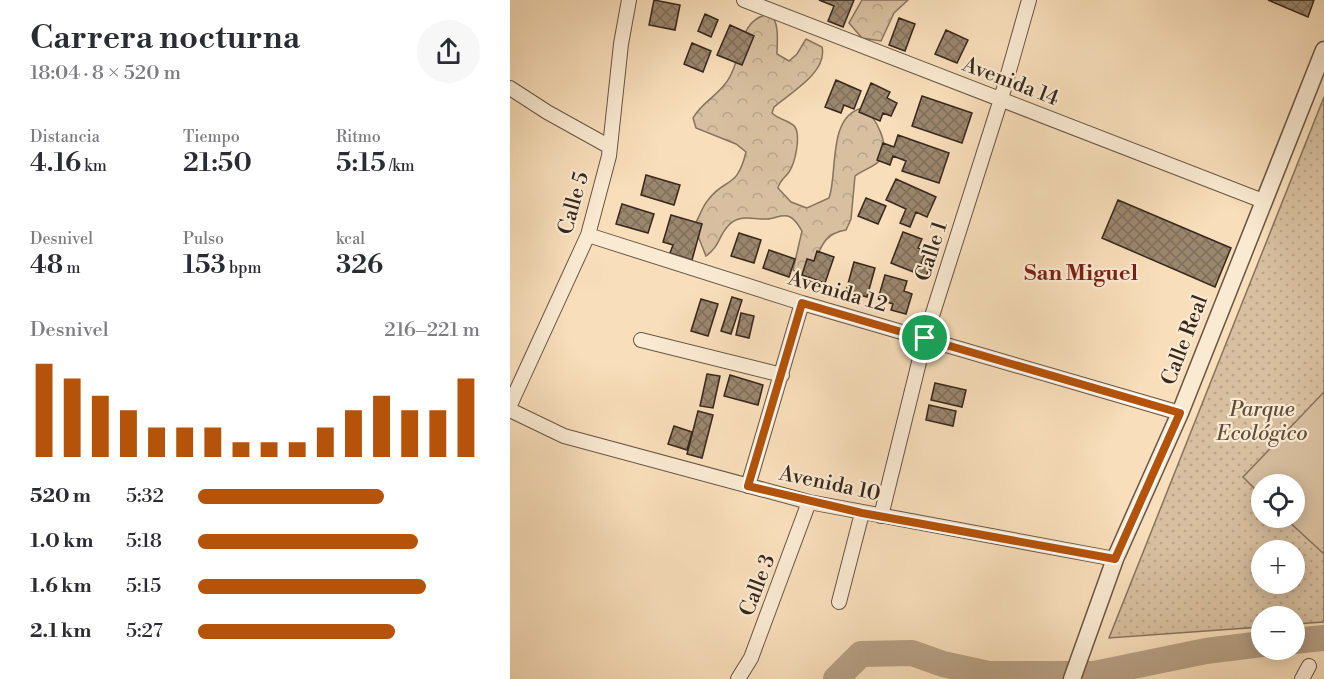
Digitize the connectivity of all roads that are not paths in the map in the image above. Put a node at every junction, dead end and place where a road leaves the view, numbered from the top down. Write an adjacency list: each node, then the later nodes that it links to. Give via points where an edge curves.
1 (629, 0): 7 (street, Calle 5)
2 (744, 0): 6 (street, Avenida 14)
3 (1029, 0): 6 (street, Calle 1)
4 (1324, 50): 8 (street, Calle Real)
5 (510, 88): 7 (street)
6 (1001, 99): 8 (street, Avenida 14); 11 (street, Calle 1)
7 (610, 147): 9 (street, Calle 5)
8 (1263, 201): 16 (street, Calle Real)
9 (588, 235): 10 (street, Avenida 12); 14 (street, Calle 5)
10 (802, 303): 11 (street, Avenida 12); 13 (street)
11 (925, 338): 16 (street, Avenida 12); 20 (street, Calle 1)
12 (641, 340): 13 (street)
13 (782, 375): 17 (street)
14 (510, 405)
15 (510, 410): 17 (street, Avenida 10, via 564,436)
16 (1180, 413): 21 (street, Calle Real)
17 (748, 486): 18 (street, Avenida 10)
18 (809, 502): 19 (street, Avenida 10); 24 (street, Calle 3, via 752,658)
19 (862, 513): 20 (street, Avenida 10); 22 (street)
20 (881, 516): 21 (street, Avenida 10)
21 (1115, 559): 25 (street, Calle Real)
22 (839, 602)
23 (1309, 666): 26 (street)
24 (738, 679)
25 (1072, 679)
26 (1302, 679)

